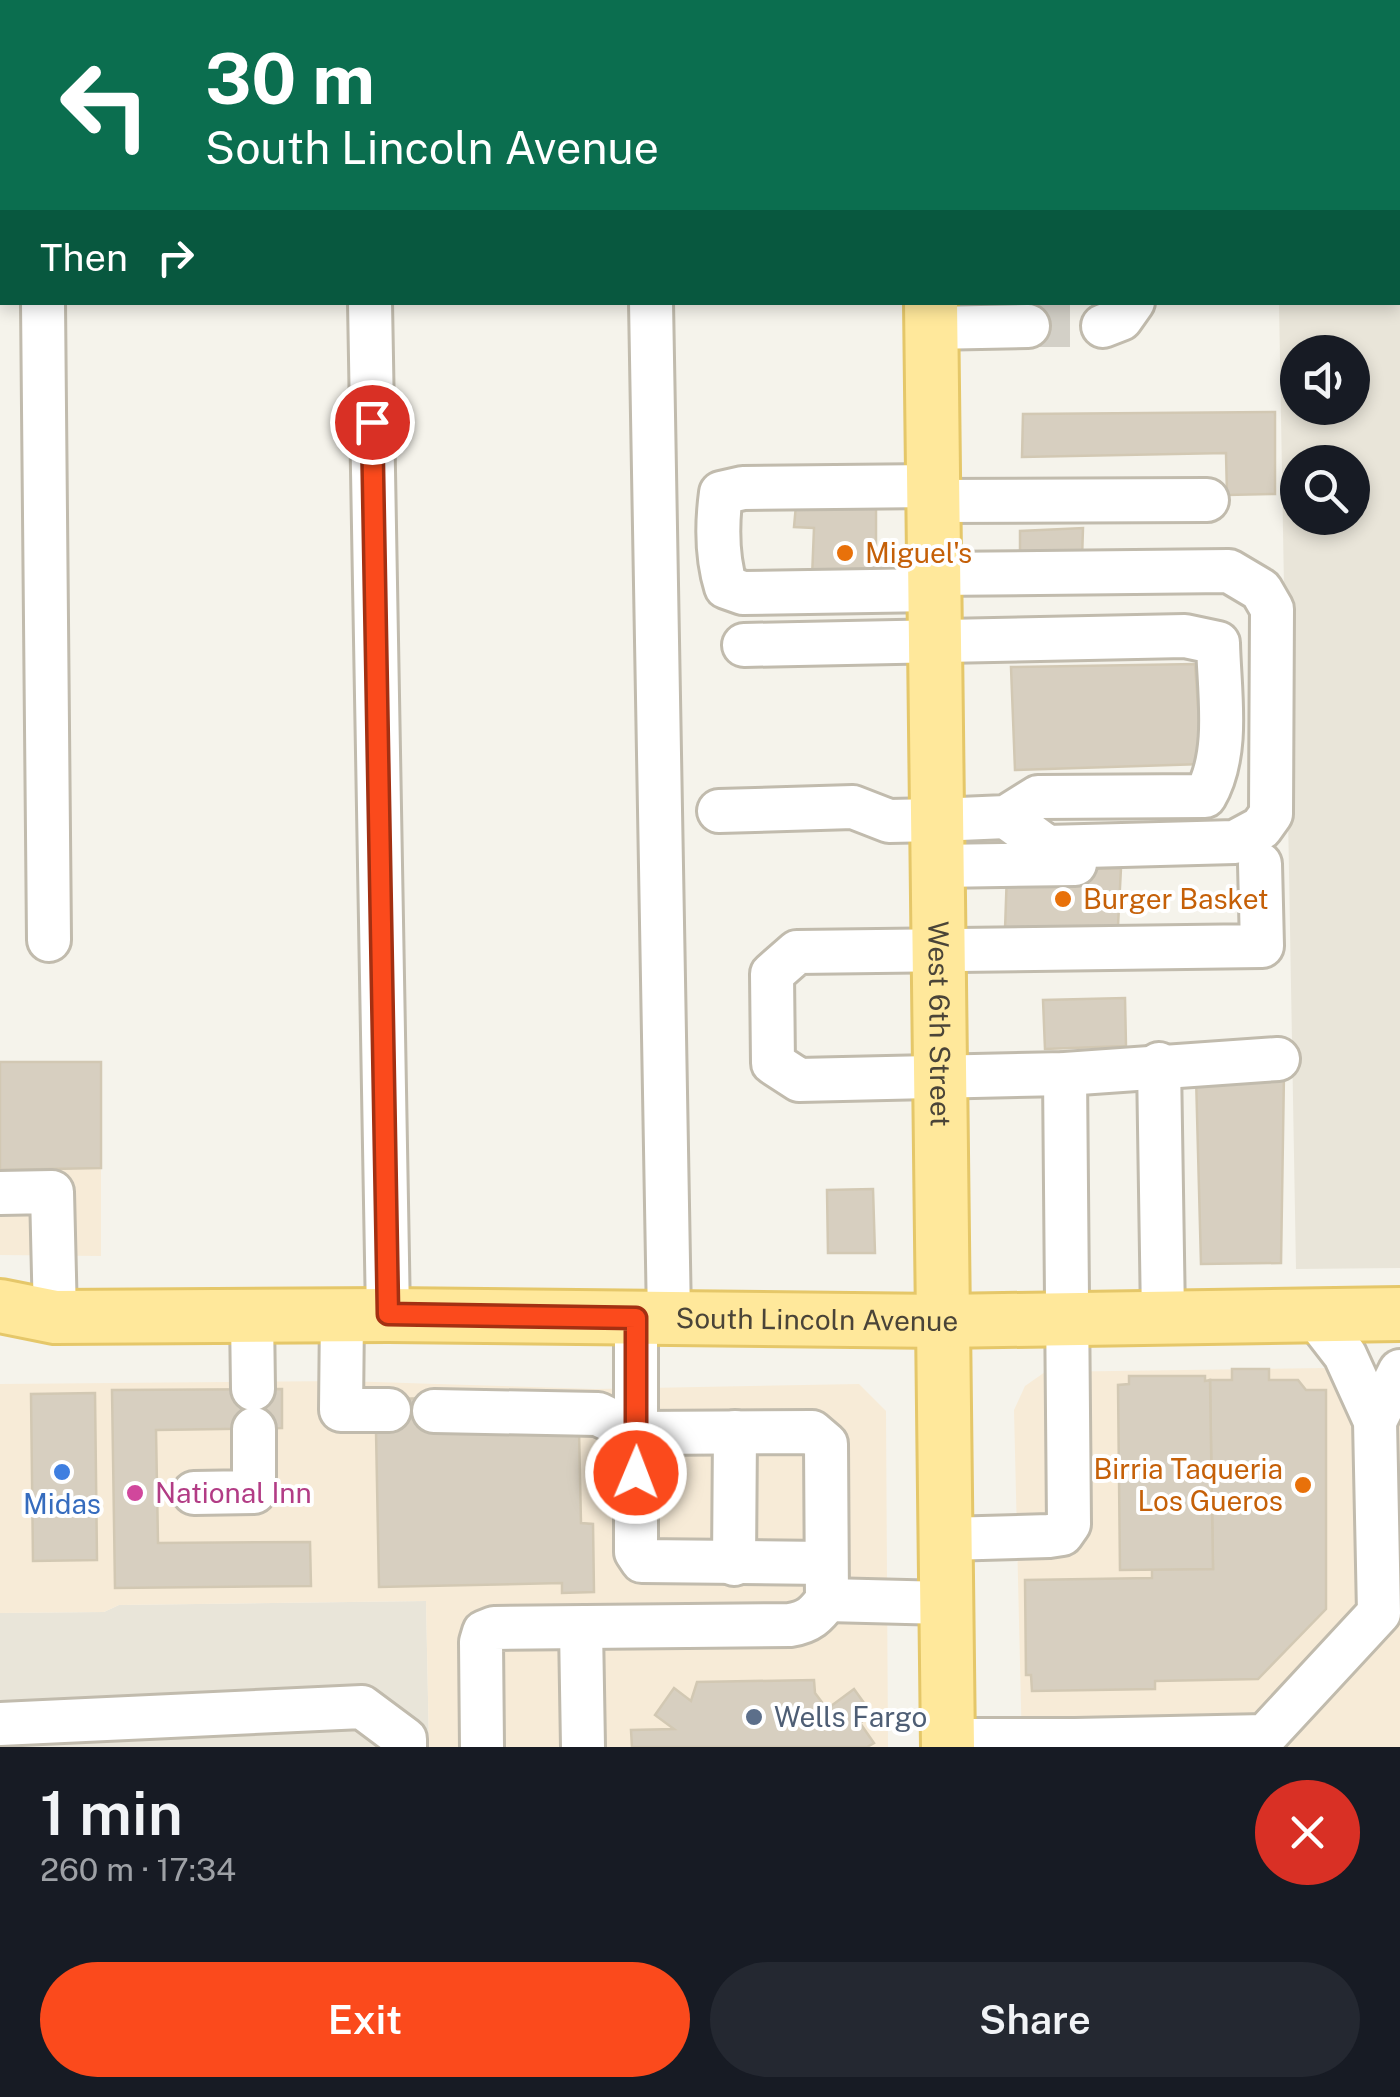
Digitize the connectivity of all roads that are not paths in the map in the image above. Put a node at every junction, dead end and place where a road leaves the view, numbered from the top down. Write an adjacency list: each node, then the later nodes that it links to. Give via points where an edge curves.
1 (43, 305): 14 (street)
2 (370, 305): 24 (street)
3 (651, 305): 29 (street)
4 (931, 315): 5 (street); 6 (main road, West 6th Street)
5 (1028, 326)
6 (933, 493): 7 (street); 8 (main road, West 6th Street); 8 (street, via 721,493 720,569 726,587 743,593)
7 (1207, 500)
8 (935, 601): 9 (street); 11 (street, via 1218,643 1216,778 1205,796 1038,797); 11 (street, via 1143,573 1229,572 1260,590 1272,609 1271,814 1262,828 1235,842 1047,847); 12 (main road, West 6th Street)
9 (744, 644)
10 (719, 811): 12 (street, via 853,807)
11 (1006, 817): 12 (street)
12 (937, 843): 15 (street, via 1232,871 1234,910 1224,923 1144,930); 16 (main road, West 6th Street)
13 (1260, 864): 15 (street, via 1262,946)
14 (50, 940)
15 (1106, 948): 16 (street)
16 (940, 949): 20 (main road, West 6th Street); 20 (street, via 797,952 772,974 772,1045 773,1062 799,1080)
17 (1278, 1059): 18 (street)
18 (1159, 1064): 19 (street); 28 (street)
19 (1065, 1074): 20 (street); 30 (street)
20 (941, 1077): 31 (main road, West 6th Street)
21 (0, 1193): 27 (street, via 52,1192)
22 (0, 1306): 27 (main road, South Lincoln Avenue)
23 (1400, 1314): 25 (main road, South Lincoln Avenue)
24 (365, 1315): 26 (main road, South Lincoln Avenue); 29 (main road, South Lincoln Avenue); 34 (street, via 342,1410)
25 (1314, 1315): 28 (main road, South Lincoln Avenue); 36 (street, via 1345,1355)
26 (252, 1316): 27 (main road, South Lincoln Avenue); 39 (street, via 254,1492)
27 (55, 1317): 32 (main road, South Lincoln Avenue)
28 (1163, 1317): 30 (main road, South Lincoln Avenue)
29 (652, 1318): 31 (main road, South Lincoln Avenue); 38 (street)
30 (1066, 1319): 31 (main road, South Lincoln Avenue); 40 (street, via 1069,1524 1050,1536)
31 (943, 1321): 40 (main road, West 6th Street)
32 (0, 1336)
33 (1400, 1370): 36 (street)
34 (389, 1410)
35 (434, 1411): 38 (street, via 598,1414)
36 (1374, 1421): 43 (street)
37 (735, 1432): 38 (street); 41 (street); 42 (street, via 812,1432 826,1444)
38 (637, 1433): 41 (street, via 636,1552 642,1562)
39 (194, 1493)
40 (946, 1540): 44 (main road, West 6th Street)
41 (734, 1564): 42 (street)
42 (826, 1582): 44 (street); 45 (street, via 806,1622)
43 (1389, 1591): 48 (street, via 1379,1613 1265,1736)
44 (946, 1603): 47 (main road, West 6th Street)
45 (581, 1628): 50 (street, via 484,1632); 51 (street)
46 (0, 1724): 49 (street, via 362,1707 405,1739)
47 (948, 1743): 48 (street)
48 (1075, 1744)
49 (405, 1747)
50 (482, 1747)
51 (583, 1747)

